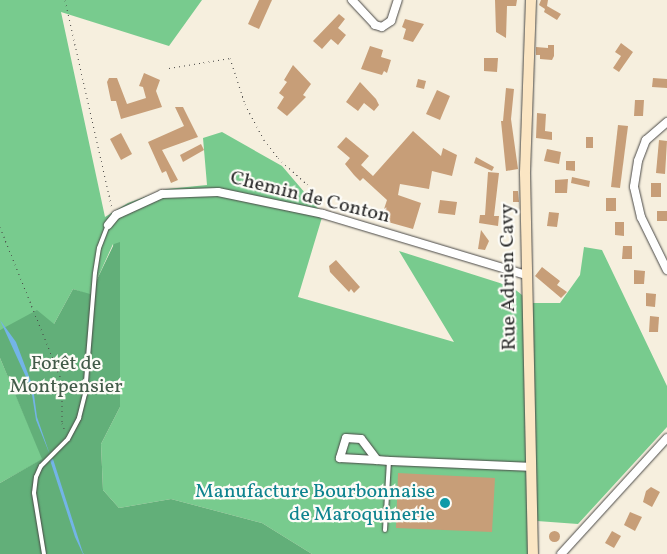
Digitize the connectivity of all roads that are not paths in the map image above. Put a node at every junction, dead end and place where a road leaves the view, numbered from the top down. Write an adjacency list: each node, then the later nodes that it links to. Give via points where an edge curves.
1 (352, 0): 2 (street, via 375,25 382,27 391,21)
2 (398, 0)
3 (531, 0): 7 (main road, Rue Adrien Cavy, via 525,166)
4 (667, 122): 6 (street, via 646,140 638,161 634,187 641,218)
5 (108, 225): 7 (street, Chemin de Conton, via 116,215 162,194 186,191 244,196 323,214); 13 (lane, Chemin de Conton, via 99,248 85,394 79,418 68,439 41,466 36,477 34,493)
6 (667, 270)
7 (526, 275): 11 (main road, Rue Adrien Cavy)
8 (667, 438): 15 (street)
9 (377, 460): 9 (street, via 340,458 346,438 361,439); 10 (street)
10 (389, 461): 11 (street); 12 (lane)
11 (530, 467): 14 (main road, Rue Adrien Cavy)
12 (385, 530)
13 (44, 554)
14 (533, 554)
15 (561, 554)

